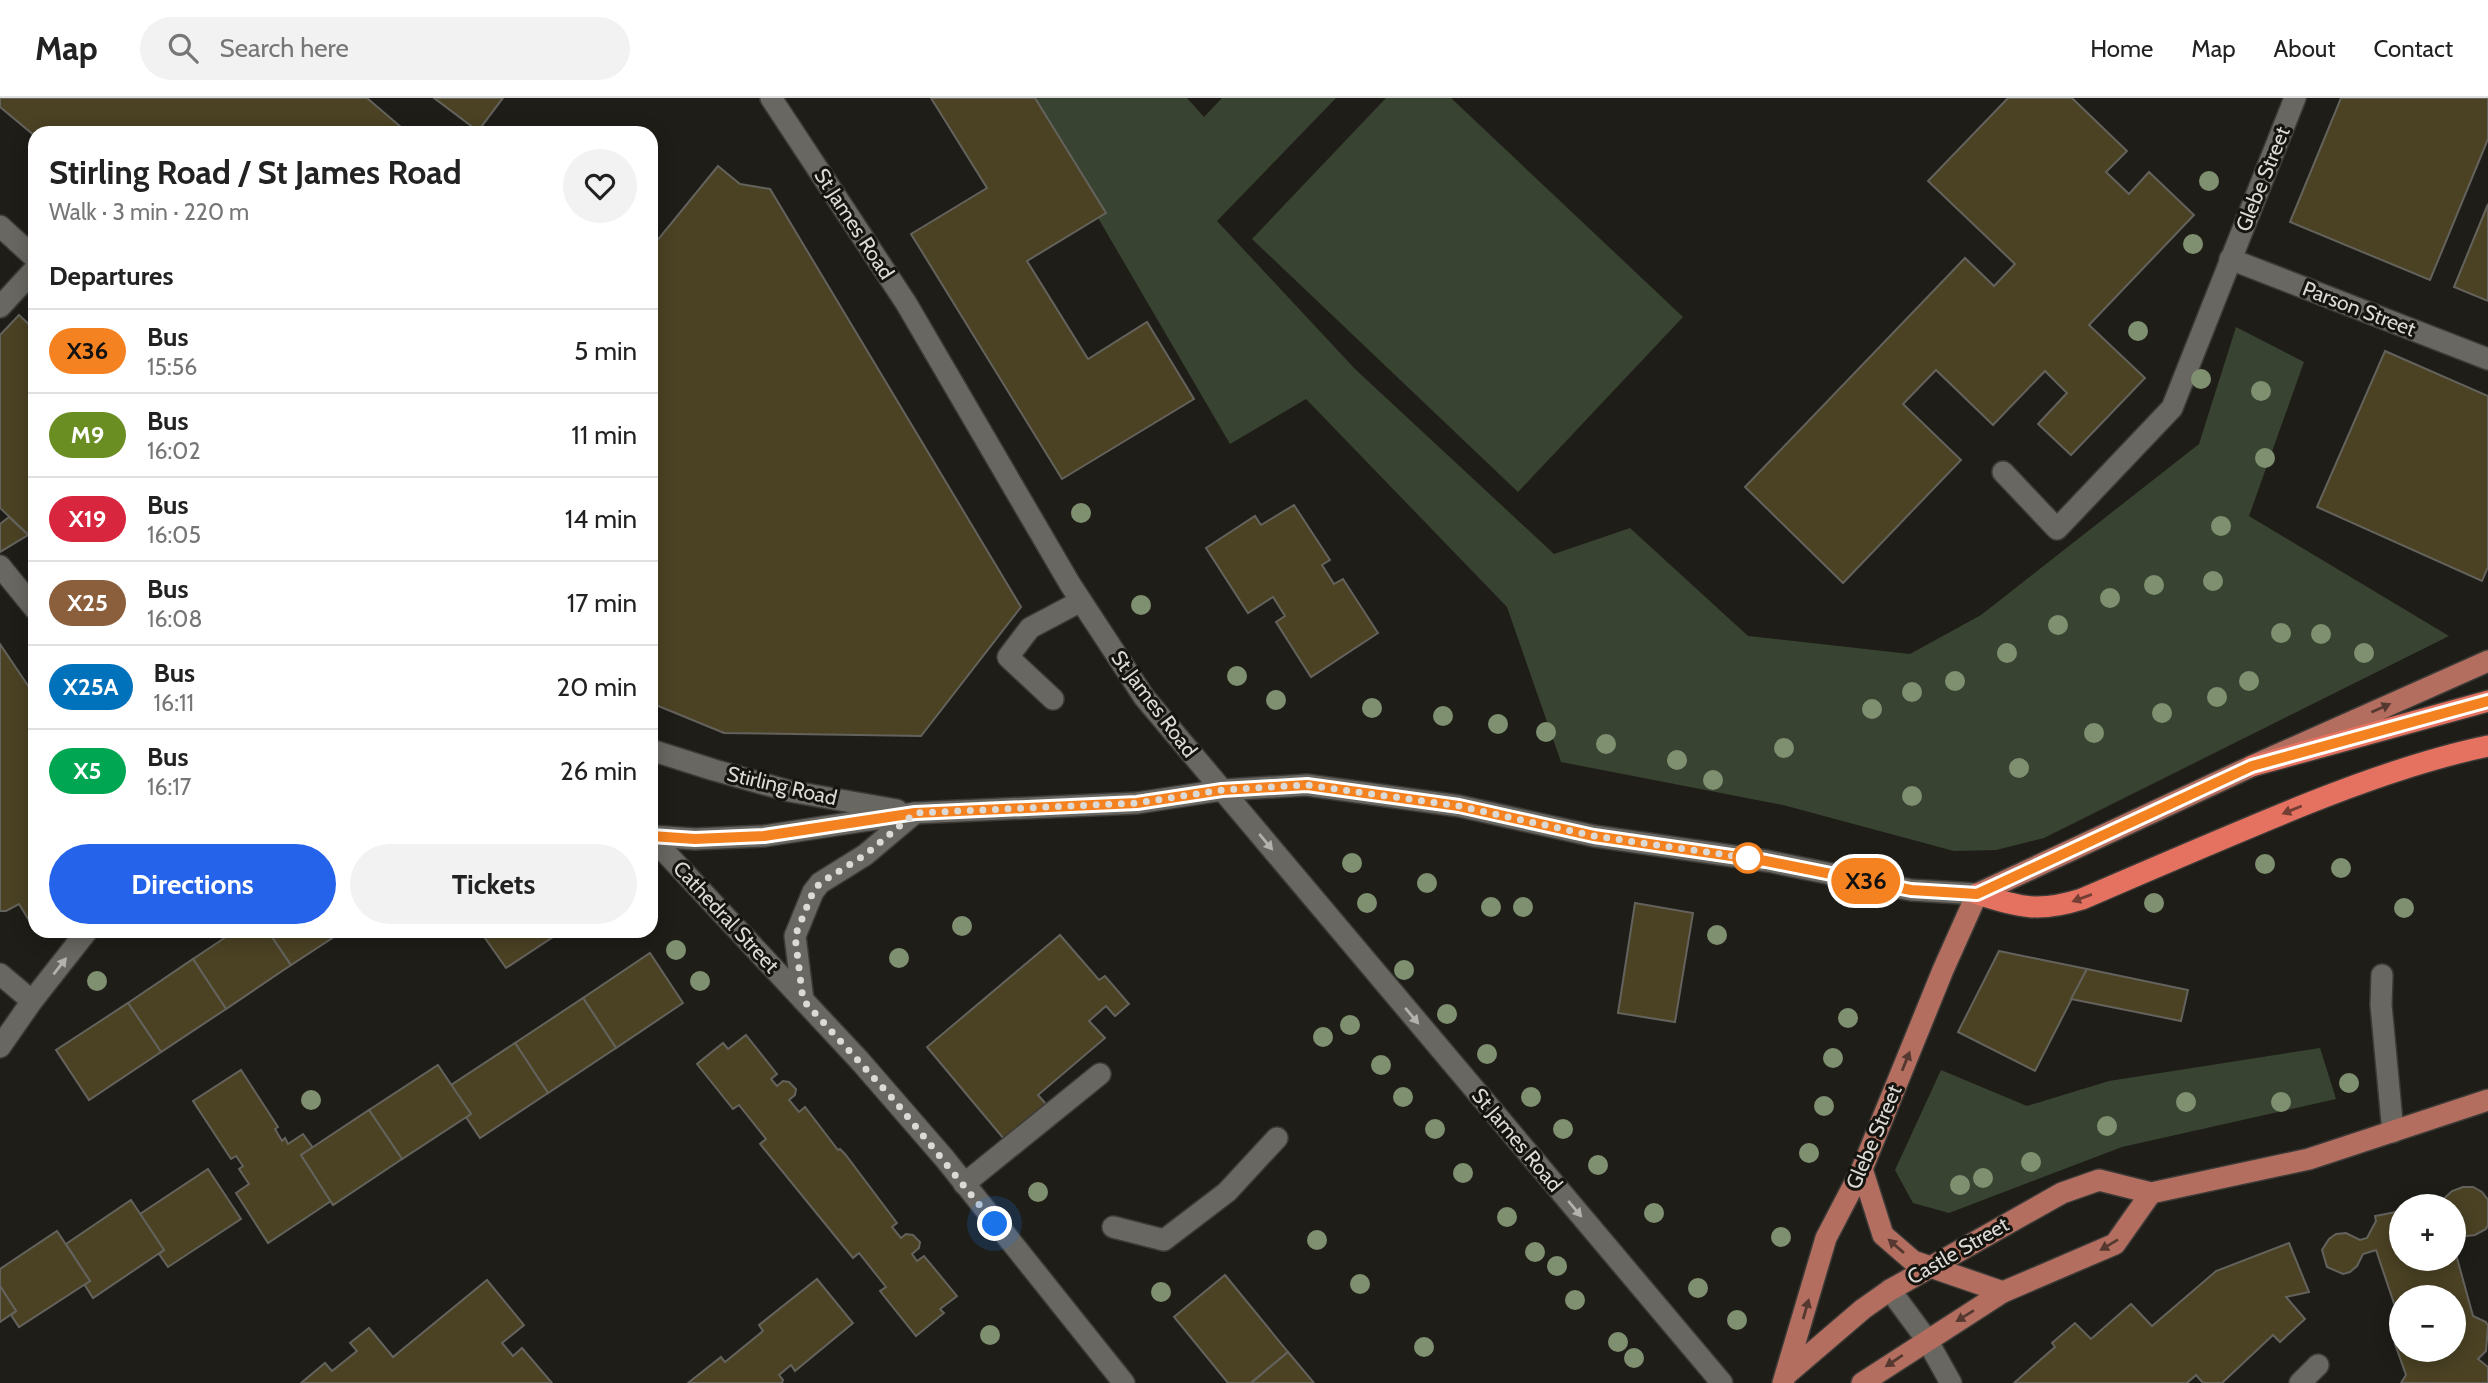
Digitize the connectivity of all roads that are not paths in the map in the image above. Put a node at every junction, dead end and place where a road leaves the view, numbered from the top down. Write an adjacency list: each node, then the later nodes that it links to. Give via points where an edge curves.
1 (771, 98): 12 (street, St James Road, via 906,303)
2 (2295, 98): 5 (street, Glebe Street)
3 (0, 226): 4 (street)
4 (28, 252)
5 (2230, 259): 8 (street, Parson Street); 9 (street, Glebe Street, via 2172,408 2057,529)
6 (28, 277): 7 (street)
7 (0, 307)
8 (2488, 359)
9 (2003, 472)
10 (0, 566): 11 (street)
11 (28, 600)
12 (1082, 601): 14 (street, via 1030,628 1008,657); 19 (street, St James Road, via 1144,697)
13 (2488, 661): 18 (main road, one-way to 13)
14 (1053, 699)
15 (2488, 701): 18 (highway)
16 (2488, 746): 23 (highway, one-way to 23, via 2355,785 2057,907 2033,909)
17 (658, 752): 20 (street, Stirling Road, via 789,791)
18 (2252, 766): 23 (main road)
19 (1222, 790): 20 (street, Stirling Road, via 1137,803); 23 (street, Stirling Road, via 1307,785 1459,806 1594,836 1766,861 1911,890); 45 (street, St James Road, one-way to 45)
20 (915, 813): 21 (street, Stirling Road, via 764,836); 27 (street, via 813,892 795,936)
21 (658, 837)
22 (658, 845): 27 (street, Cathedral Street)
23 (1977, 894): 34 (main road, Glebe Street, one-way to 23)
24 (82, 938): 28 (street, one-way to 24)
25 (0, 974): 28 (street)
26 (2382, 975): 32 (street)
27 (803, 1000): 35 (street, Cathedral Street)
28 (33, 1001): 29 (street)
29 (0, 1047)
30 (1100, 1074): 35 (street)
31 (2488, 1100): 32 (main road, Castle Street)
32 (2393, 1132): 36 (main road, Castle Street, via 2309,1159)
33 (1277, 1138): 37 (street, via 1227,1192 1164,1240)
34 (1862, 1169): 38 (main road, one-way to 34, via 1913,1261 1883,1235); 43 (main road, Glebe Street, one-way to 34, via 1826,1238)
35 (964, 1184): 44 (street, Cathedral Street)
36 (2151, 1193): 38 (main road, Castle Street, via 2099,1180 2062,1193); 40 (main road, one-way to 40, via 2115,1244)
37 (1113, 1227)
38 (1930, 1268): 39 (main road, Castle Street); 40 (main road)
39 (1890, 1290): 41 (street); 43 (main road, Castle Street)
40 (2003, 1292): 41 (main road, one-way to 41)
41 (1927, 1340): 46 (main road, one-way to 46); 47 (street)
42 (2318, 1365): 48 (street)
43 (1785, 1379)
44 (1124, 1383)
45 (1722, 1383)
46 (1862, 1383)
47 (1951, 1383)
48 (2300, 1383)

